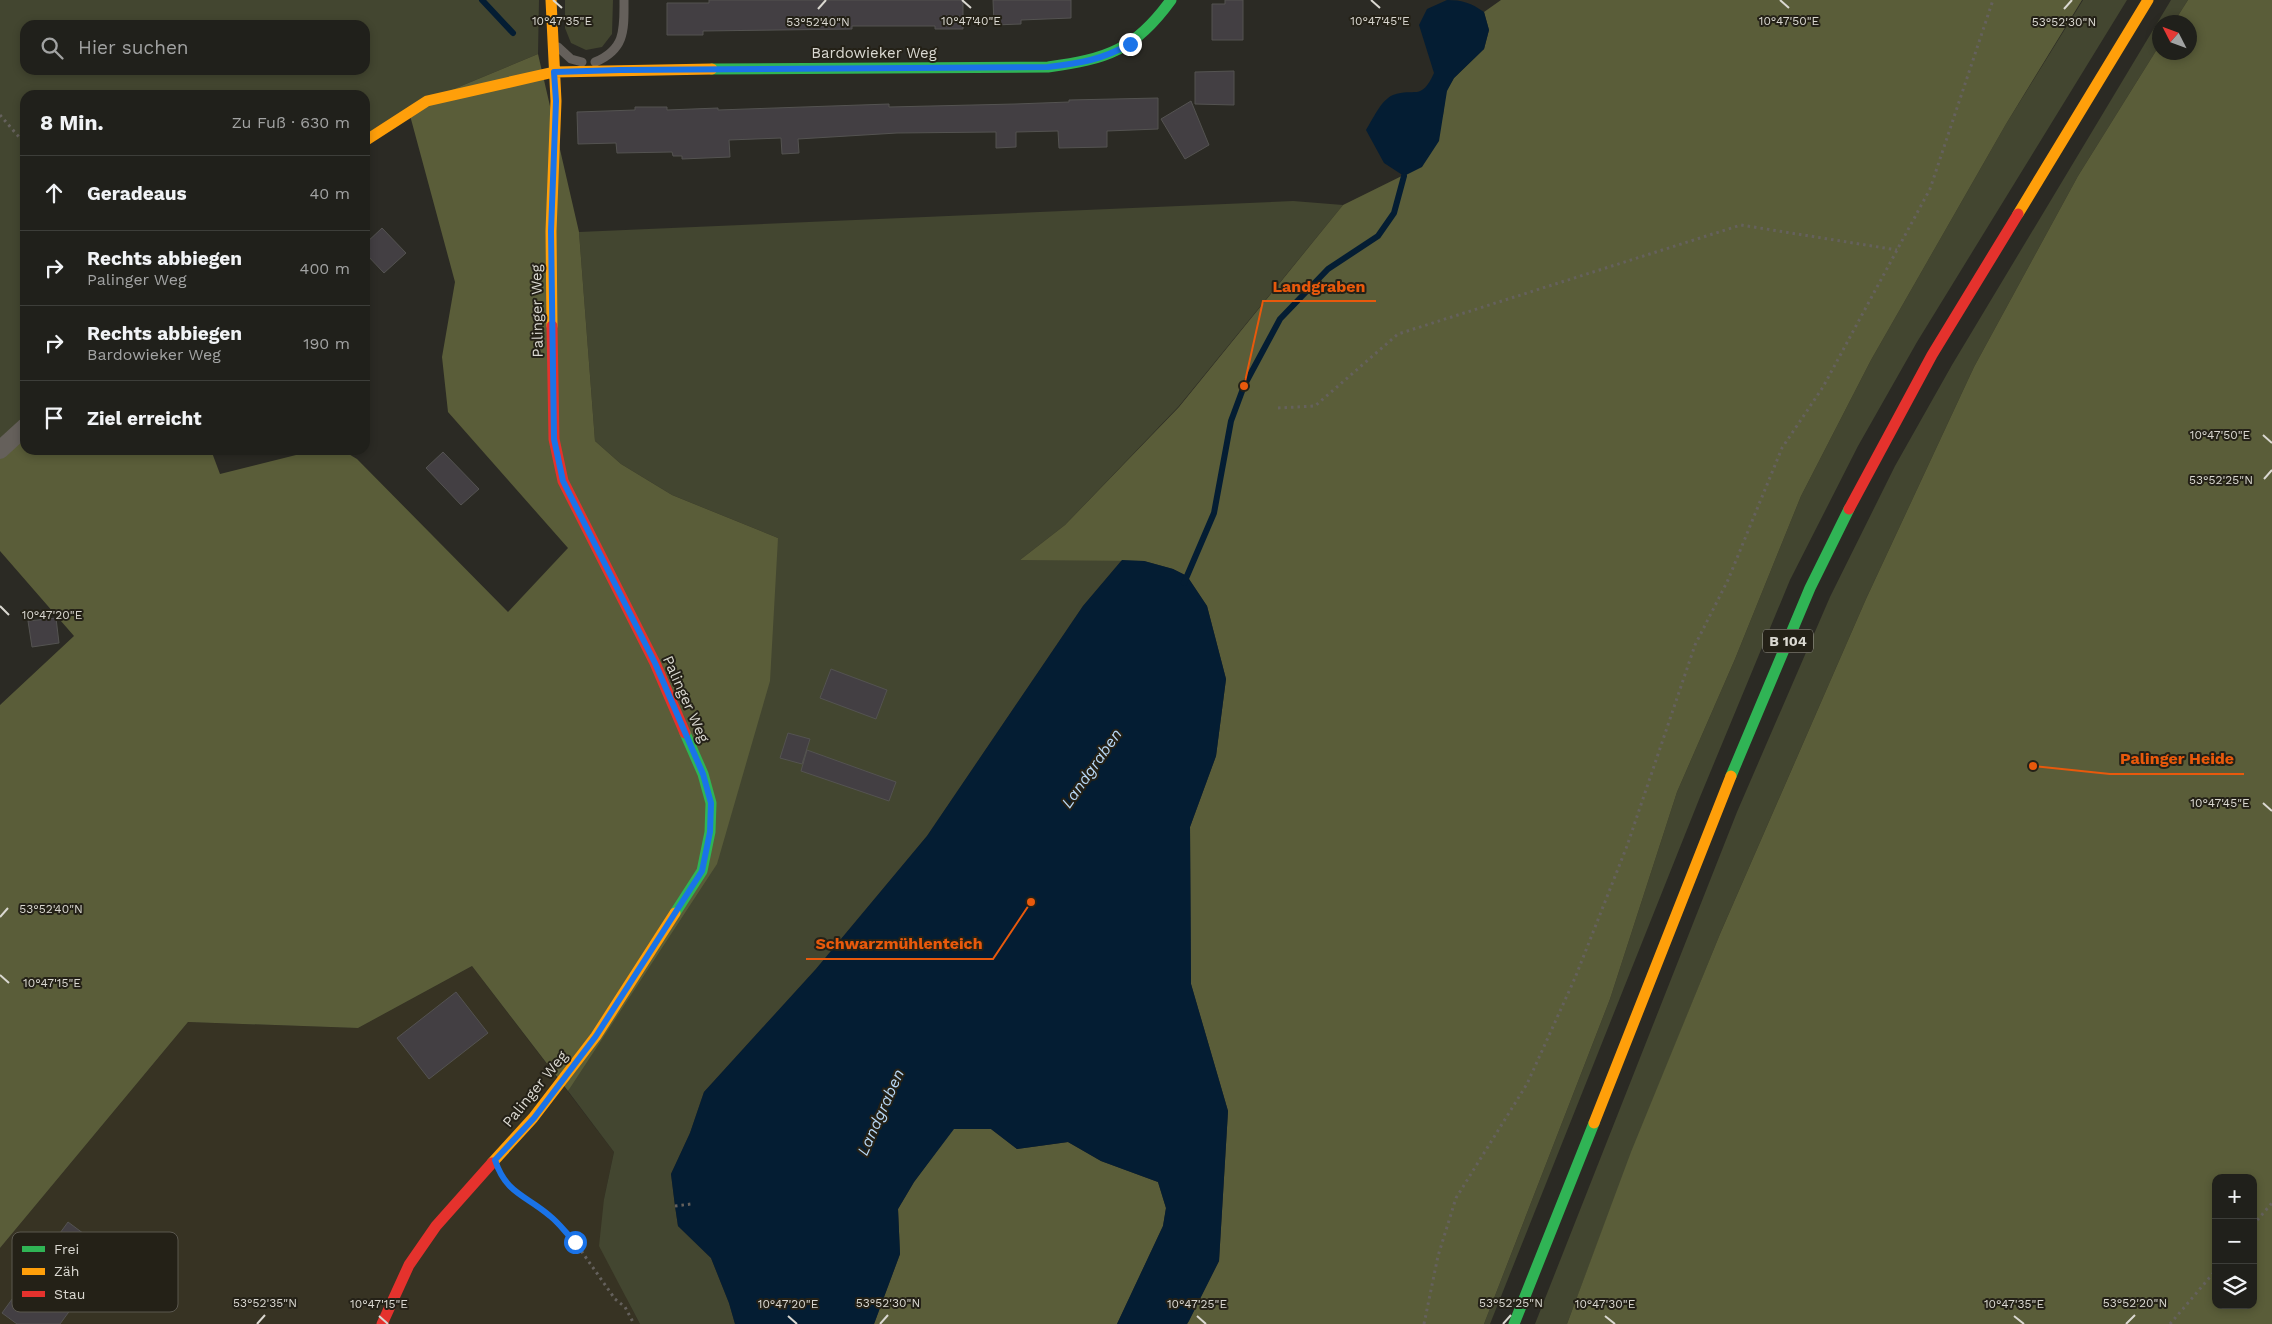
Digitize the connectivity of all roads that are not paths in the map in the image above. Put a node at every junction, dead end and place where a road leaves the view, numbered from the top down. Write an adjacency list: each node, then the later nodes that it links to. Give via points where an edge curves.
1 (550, 0): 5 (street, Palinger Weg)
2 (624, 0): 5 (lane, via 622,37 607,57 595,62 571,59 554,41)
3 (1171, 0): 6 (street, Bardowieker Weg, via 1149,30 1108,56 1048,67)
4 (2148, 0): 11 (street, B 104, via 1932,355 1822,563 1743,746)
5 (551, 28): 6 (street, Palinger Weg)
6 (554, 72): 7 (street, Bardowieker Weg, via 427,101); 10 (street, Palinger Weg, via 556,101 551,231 554,439 563,481 655,663 703,774 711,803 710,832 702,871 596,1036 534,1118 436,1226 409,1265)
7 (370, 138)
8 (20, 432): 9 (street)
9 (0, 450)
10 (382, 1324)
11 (1514, 1324)

